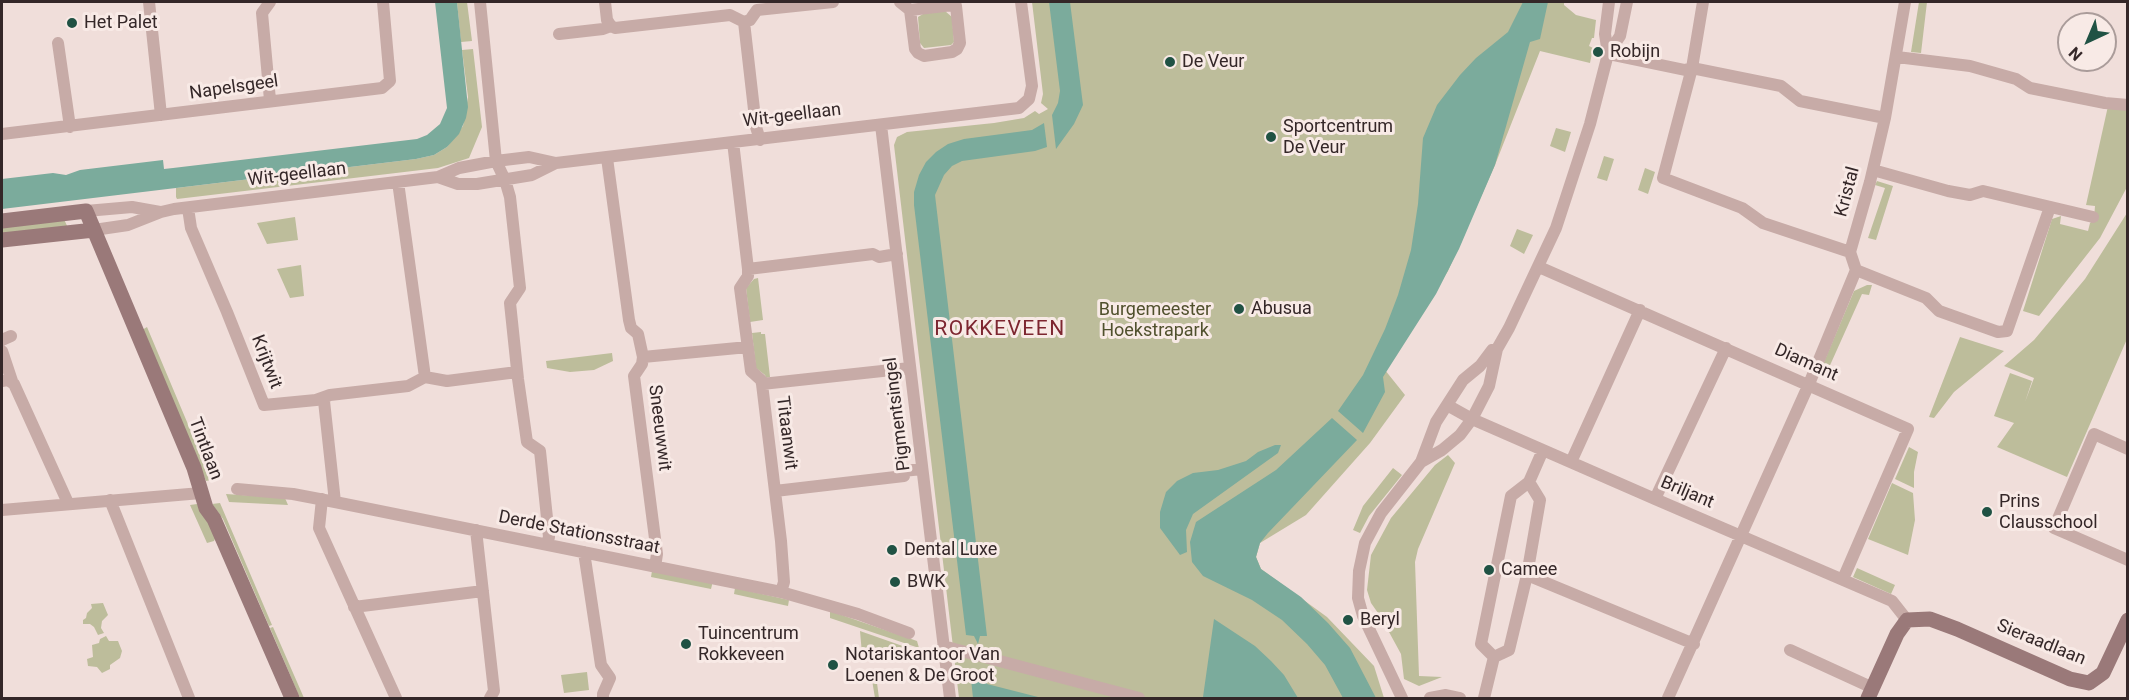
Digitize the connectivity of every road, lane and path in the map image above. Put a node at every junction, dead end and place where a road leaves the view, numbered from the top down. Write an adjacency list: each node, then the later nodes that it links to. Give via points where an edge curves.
1 (149, 2): 22 (street)
2 (270, 2): 20 (street, via 262,13)
3 (382, 2): 20 (street, Napelsgeel, via 390,81 382,88)
4 (480, 2): 30 (street)
5 (605, 2): 14 (street)
6 (833, 2): 13 (street, via 758,10)
7 (1022, 2): 24 (street, Wit-geellaan, via 1032,86 1029,99 1019,108)
8 (1610, 2): 17 (street, via 1605,34)
9 (1627, 2): 17 (street, via 1620,36)
10 (1703, 2): 19 (street)
11 (1905, 2): 18 (street, Kristal)
12 (905, 6): 12 (street, via 918,53 924,56 957,49 960,43 956,6)
13 (744, 22): 14 (street, via 730,15); 27 (street)
14 (611, 26): 15 (street)
15 (560, 34)
16 (58, 43): 25 (street)
17 (1608, 54): 19 (street, via 1685,70); 46 (street, via 1590,124)
18 (1897, 57): 21 (street, via 1970,66 2016,79 2030,88); 23 (street, Kristal)
19 (1692, 68): 23 (street, via 1781,86 1800,101); 44 (street, via 1663,178 1742,208 1763,223)
20 (270, 100): 22 (street, Napelsgeel)
21 (2127, 105)
22 (161, 115): 25 (street, Napelsgeel)
23 (1885, 118): 32 (street, Kristal)
24 (881, 125): 27 (street, Wit-geellaan); 45 (street, Pigmentsingel)
25 (70, 126): 26 (street, Napelsgeel)
26 (2, 134)
27 (760, 140): 28 (street, Wit-geellaan)
28 (733, 142): 29 (street, Wit-geellaan); 47 (street, Titaanwit)
29 (607, 158): 31 (street, Wit-geellaan); 54 (street, via 629,320 638,334)
30 (496, 161): 31 (street, Wit-geellaan, via 529,157); 33 (street, Wit-geellaan, via 459,168); 34 (street)
31 (556, 163): 34 (street, Wit-geellaan, via 532,175)
32 (1873, 170): 36 (street, via 1959,193 1983,191); 44 (street, Kristal)
33 (438, 177): 34 (street, Wit-geellaan, via 458,184); 35 (street, Wit-geellaan)
34 (505, 180): 56 (street, via 520,288 510,303)
35 (398, 182): 37 (street, Wit-geellaan); 57 (street)
36 (2050, 207): 40 (street); 48 (street, via 2007,331 1998,332 1939,311 1926,298)
37 (188, 208): 39 (street, Wit-geellaan); 61 (street, Krijtwit, via 190,228 264,405)
38 (87, 211): 39 (street, Wit-geellaan, via 132,207); 41 (street, Wit-geellaan); 42 (street, Tintlaan)
39 (161, 212): 42 (street, Wit-geellaan, via 128,225)
40 (2093, 217)
41 (2, 221)
42 (94, 230): 43 (street, Wit-geellaan); 72 (street, Tintlaan)
43 (2, 240)
44 (1850, 252): 48 (street)
45 (897, 254): 47 (street); 55 (street, Pigmentsingel)
46 (1539, 267): 49 (street, Diamant); 52 (street)
47 (748, 270): 50 (street, Titaanwit, via 741,288)
48 (1856, 270): 60 (street)
49 (1640, 310): 51 (street, Diamant); 67 (street)
50 (748, 346): 54 (street); 59 (street, Titaanwit, via 751,371)
51 (1726, 348): 60 (street, Diamant); 74 (street)
52 (1497, 349): 62 (street, via 1463,380); 63 (street, via 1489,386)
53 (2, 351): 58 (street)
54 (643, 357): 84 (street, Sneeuwwit, via 634,380 657,554)
55 (910, 368): 59 (street); 68 (street, Pigmentsingel)
56 (517, 372): 57 (street, via 447,381); 81 (street, via 527,442 540,451)
57 (425, 377): 61 (street, via 408,386)
58 (7, 381): 77 (street, via 23,401)
59 (762, 384): 71 (street, Titaanwit)
60 (1809, 384): 80 (street); 86 (street, Diamant, via 1908,429)
61 (326, 397): 76 (street)
62 (1447, 405): 63 (street, Briljant); 66 (street)
63 (1472, 419): 65 (street, Briljant); 66 (street, via 1443,450)
64 (2127, 449): 83 (street, via 2094,434 2054,528)
65 (1543, 450): 67 (street, Briljant); 69 (street)
66 (1421, 462): 105 (street, via 1381,513 1365,543 1359,571 1358,598 1363,616)
67 (1572, 462): 74 (street, Briljant)
68 (922, 469): 71 (street, via 903,471 904,476); 94 (street, Pigmentsingel)
69 (1529, 482): 85 (street, via 1540,500); 96 (street, via 1510,496 1481,644)
70 (237, 489): 73 (street, Derde Stationsstraat)
71 (775, 491): 88 (street, Titaanwit, via 784,582)
72 (201, 493): 75 (street); 99 (street, Tintlaan)
73 (322, 499): 76 (street, Derde Stationsstraat); 89 (street, via 319,528)
74 (1655, 499): 80 (street, Briljant)
75 (110, 500): 77 (street); 98 (street)
76 (335, 502): 79 (street, Derde Stationsstraat)
77 (68, 503): 78 (street)
78 (2, 510)
79 (476, 530): 81 (street, Derde Stationsstraat); 87 (street)
80 (1739, 536): 86 (street, Briljant); 93 (street)
81 (547, 544): 82 (street, Derde Stationsstraat)
82 (584, 552): 84 (street, Derde Stationsstraat); 102 (street, via 601,665 610,678)
83 (2127, 560)
84 (655, 567): 88 (street, Derde Stationsstraat)
85 (1527, 575): 93 (street); 96 (street, via 1509,650)
86 (1843, 579): 90 (street, Briljant, via 1892,601)
87 (483, 591): 89 (street); 101 (street, via 494,691)
88 (781, 592): 92 (street, Derde Stationsstraat)
89 (354, 607): 100 (street)
90 (1907, 620): 91 (street, Sieraadlaan, via 1930,619 2070,679 2088,682 2103,673); 97 (street, via 1897,633)
91 (2127, 620)
92 (909, 633)
93 (1694, 644): 109 (street)
94 (943, 646): 103 (street, Pigmentsingel); 104 (street)
95 (1790, 650): 97 (street)
96 (1494, 657): 108 (street)
97 (1870, 693)
98 (189, 699)
99 (292, 699)
100 (396, 699)
101 (490, 699)
102 (603, 699)
103 (950, 699)
104 (1139, 699)
105 (1402, 699)
106 (1430, 699): 107 (street, via 1446,695)
107 (1460, 699)
108 (1484, 699)
109 (1668, 699)

